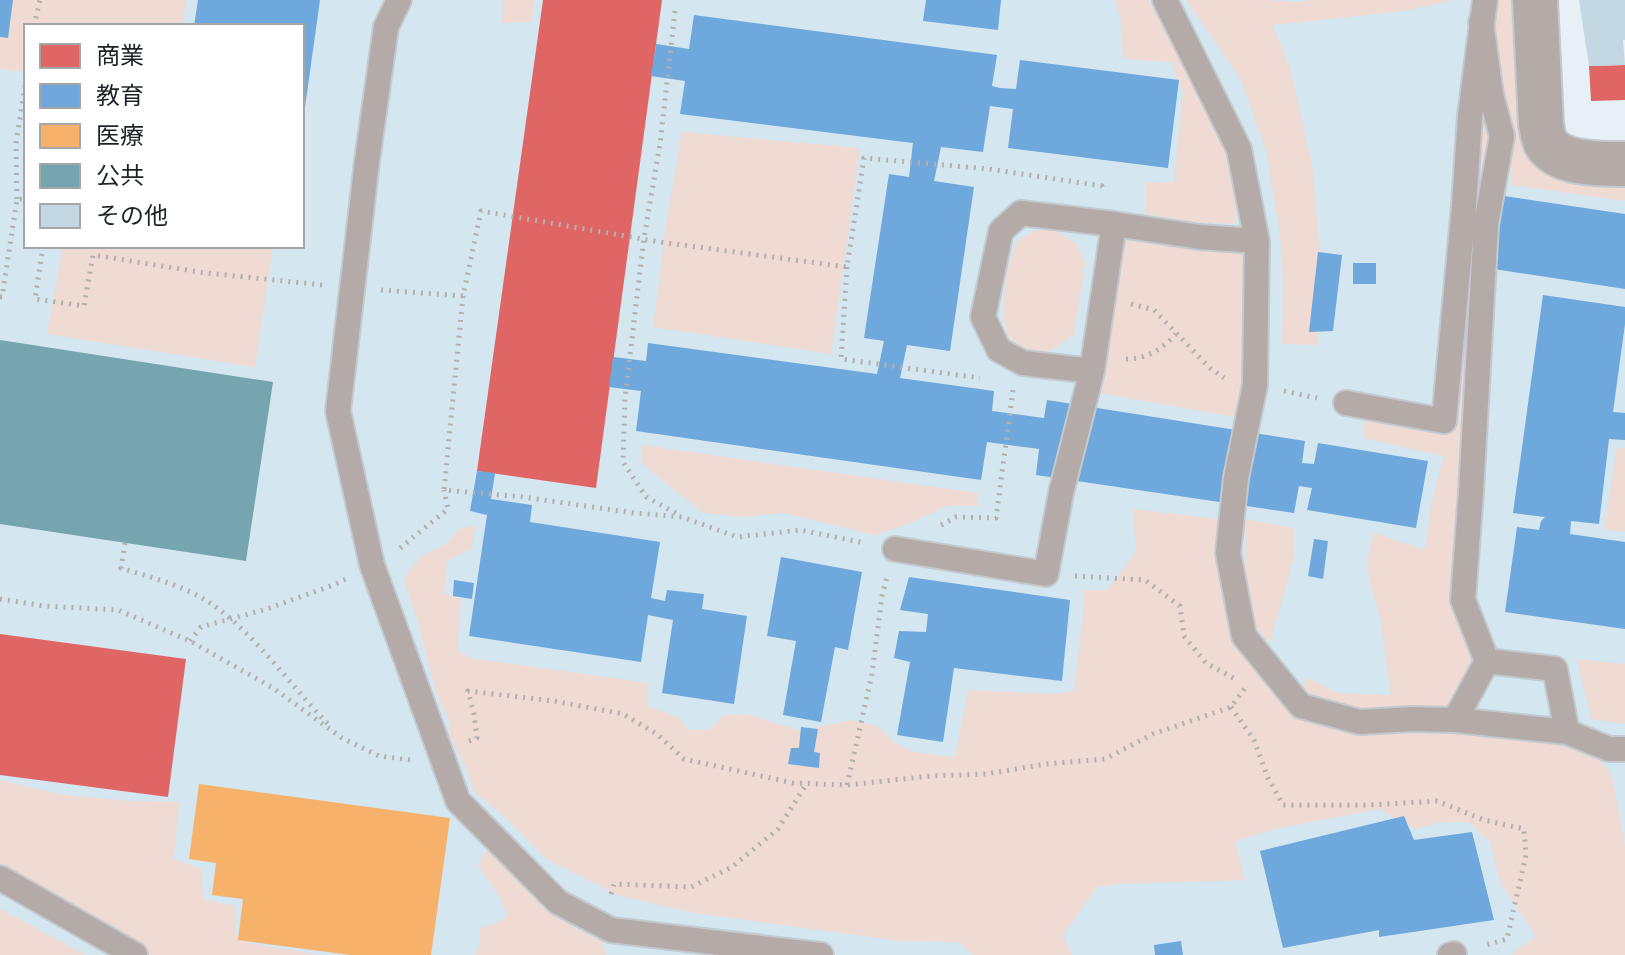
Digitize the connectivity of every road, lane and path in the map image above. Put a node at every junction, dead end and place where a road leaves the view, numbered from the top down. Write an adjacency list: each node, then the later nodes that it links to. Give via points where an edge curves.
1 (40, 0): 7 (path)
2 (399, 0): 17 (lane, via 386,27)
3 (1165, 0): 14 (lane, via 1239,149)
4 (1535, 0): 9 (street, via 1545,143 1561,156)
5 (675, 11): 13 (path)
6 (1483, 11): 26 (lane, via 1444,421); 35 (lane, via 1491,95 1502,136 1486,224 1463,600)
7 (34, 24)
8 (24, 93): 10 (path, via 16,143)
9 (1625, 164)
10 (17, 199): 11 (path); 19 (path)
11 (24, 199)
12 (1105, 223): 14 (lane); 16 (path, via 1102,186 864,158); 20 (lane); 22 (lane, via 1021,213 1001,231 983,317 999,350 1023,363)
13 (644, 238): 16 (path); 18 (path, via 481,211); 28 (path, via 623,462 646,497)
14 (1257, 241): 25 (lane)
15 (43, 248): 17 (path, via 35,299 84,306 93,255)
16 (847, 267): 23 (path, via 841,359)
17 (353, 288): 18 (path); 31 (lane, via 338,411)
18 (463, 296): 27 (path)
19 (0, 297)
20 (1103, 297): 21 (path, via 1154,310); 22 (lane)
21 (1176, 334): 22 (path, via 1163,348 1137,359); 25 (path, via 1231,383)
22 (1093, 363): 30 (lane, via 1046,574)
23 (988, 379)
24 (1014, 383): 30 (path, via 996,518 956,517)
25 (1255, 385): 26 (path); 38 (lane, via 1236,478 1228,553 1244,636 1301,706 1360,722)
26 (1346, 403)
27 (444, 490): 28 (path); 31 (path, via 448,509)
28 (682, 517): 30 (path, via 737,537 800,530)
29 (125, 543): 33 (path, via 121,568 179,586)
30 (895, 549): 44 (path)
31 (372, 565): 33 (path, via 336,584); 42 (lane)
32 (0, 599): 34 (path, via 118,610)
33 (229, 619): 34 (path, via 201,627); 40 (path)
34 (190, 641): 40 (path, via 273,688)
35 (1487, 661): 38 (lane); 39 (lane, via 1555,669)
36 (1247, 686): 37 (path)
37 (1231, 707): 44 (path, via 1153,734 1105,759); 47 (path, via 1254,740 1283,805 1437,801 1524,829 1526,855 1507,939)
38 (1455, 720): 39 (lane)
39 (1567, 732): 41 (lane, via 1609,749)
40 (342, 738): 42 (path, via 379,756 405,761)
41 (1625, 749)
42 (441, 752): 43 (path, via 477,738 468,691 623,714 657,734 684,759); 46 (lane, via 458,801 558,902)
43 (807, 783): 44 (path); 46 (path, via 778,829 732,867 691,887 614,884 607,909)
44 (847, 785)
45 (0, 878): 48 (lane)
46 (611, 930): 49 (lane)
47 (1452, 954)
48 (135, 955)
49 (821, 955)

